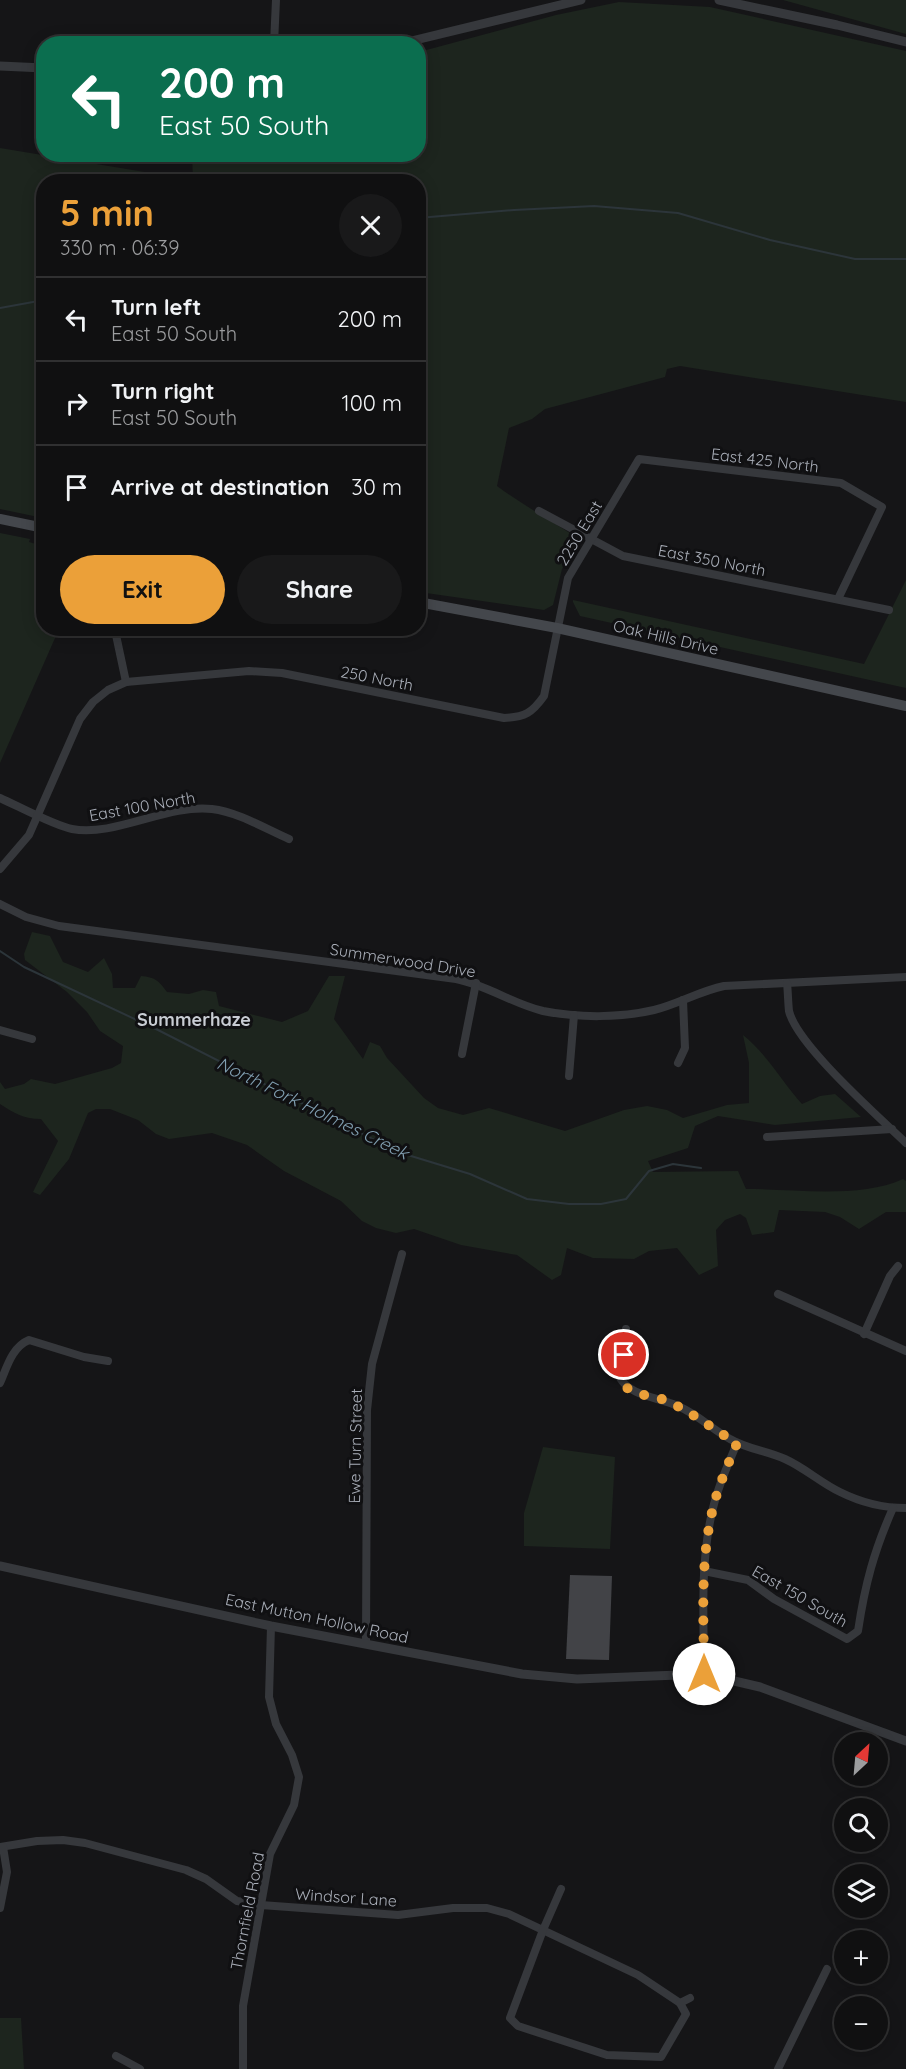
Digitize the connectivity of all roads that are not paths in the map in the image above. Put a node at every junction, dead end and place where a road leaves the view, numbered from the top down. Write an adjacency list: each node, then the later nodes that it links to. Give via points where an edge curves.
1 (276, 0): 5 (street)
2 (581, 0): 4 (street)
3 (720, 0): 7 (street)
4 (558, 3): 6 (street)
5 (274, 36)
6 (426, 37)
7 (906, 42)
8 (0, 66): 9 (street)
9 (36, 68)
10 (639, 459): 14 (street, 2250 East); 15 (street, East 425 North, via 841,483 882,507)
11 (539, 511): 14 (street, East 350 North)
12 (0, 519): 13 (main road)
13 (36, 526)
14 (591, 540): 15 (street, East 350 North, via 623,556); 18 (street, 2250 East, via 568,578)
15 (838, 599): 17 (street, East 350 North)
16 (426, 603): 18 (main road, Oak Hills Drive)
17 (889, 610)
18 (557, 628): 20 (street, 250 North, via 544,696 521,717 504,718 282,673 249,670); 21 (main road, Oak Hills Drive)
19 (116, 636): 20 (street)
20 (126, 682): 23 (street, via 93,702 80,719)
21 (906, 706)
22 (0, 798): 23 (street, East 100 North)
23 (38, 815): 24 (street, East 100 North, via 70,829 92,830 195,808 214,809); 25 (street, via 29,835)
24 (289, 839)
25 (0, 869)
26 (0, 904): 28 (street, Summerwood Drive, via 26,917 59,926)
27 (906, 977): 29 (street, Summerwood Drive)
28 (476, 983): 31 (street, Summerwood Drive, via 542,1010); 34 (street)
29 (787, 983): 30 (street, Summerwood Drive, via 724,986); 37 (street, via 790,1012 801,1035)
30 (683, 1000): 31 (street, Summerwood Drive, via 616,1015); 35 (street, via 685,1048)
31 (574, 1015): 36 (street)
32 (0, 1030): 33 (street)
33 (32, 1039)
34 (462, 1054)
35 (678, 1063)
36 (569, 1076)
37 (892, 1129): 38 (street); 39 (street)
38 (767, 1137)
39 (906, 1143)
40 (402, 1254): 54 (street, Ewe Turn Street, via 372,1364 367,1410)
41 (898, 1266): 44 (street)
42 (778, 1294): 44 (street)
43 (626, 1329): 48 (street, via 620,1378 625,1387 681,1407)
44 (864, 1334): 45 (street)
45 (906, 1351)
46 (108, 1361): 47 (street, via 29,1340 15,1351)
47 (0, 1383)
48 (737, 1443): 49 (street, via 788,1460 839,1492); 52 (street, via 711,1516)
49 (893, 1508): 50 (street); 52 (street, East 150 South, via 875,1548 858,1631 847,1639 774,1599 748,1580)
50 (906, 1508)
51 (0, 1566): 53 (street, East Mutton Hollow Road)
52 (704, 1571): 55 (street)
53 (271, 1626): 54 (street, East Mutton Hollow Road); 59 (street, Thornfield Road, via 269,1697 299,1777 294,1805 270,1854)
54 (366, 1643): 55 (street, East Mutton Hollow Road, via 522,1674 577,1679)
55 (704, 1674): 56 (street, East Mutton Hollow Road, via 760,1687)
56 (906, 1741)
57 (2, 1847): 59 (street, Windsor Lane, via 37,1841 85,1843 186,1870 237,1900); 60 (street, via 7,1872)
58 (561, 1889): 61 (street)
59 (261, 1905): 61 (street, Windsor Lane, via 398,1915 487,1908); 67 (street, Thornfield Road, via 243,2006)
60 (0, 1908)
61 (543, 1930): 64 (street, Windsor Lane, via 638,1975); 64 (street, via 510,2018 518,2026 607,2055 661,2057 686,2013)
62 (827, 1969): 68 (street)
63 (690, 1998): 64 (street)
64 (680, 2003)
65 (116, 2056): 66 (street)
66 (140, 2069)
67 (243, 2069)
68 (778, 2069)

